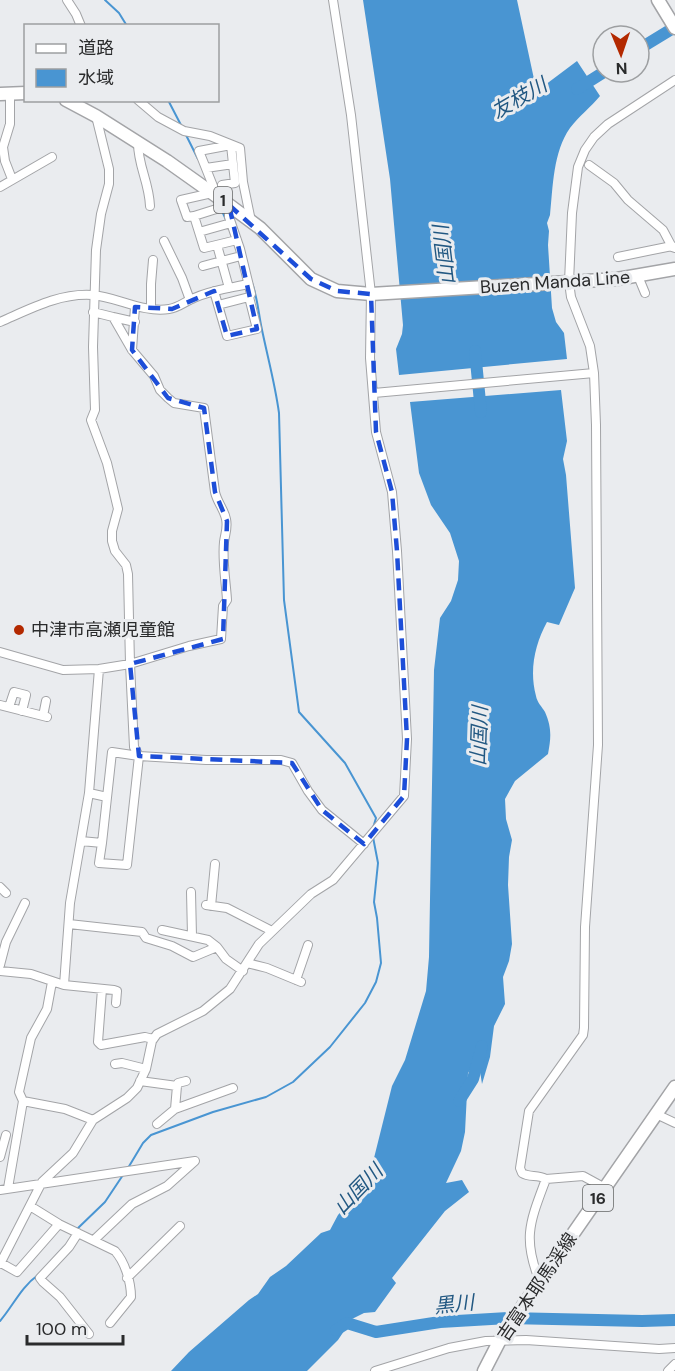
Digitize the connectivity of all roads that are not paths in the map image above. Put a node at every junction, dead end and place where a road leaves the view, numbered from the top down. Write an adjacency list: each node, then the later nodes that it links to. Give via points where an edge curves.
1 (67, 0): 4 (street)
2 (333, 0): 42 (street)
3 (658, 0): 5 (main road)
4 (80, 24)
5 (675, 28)
6 (675, 80): 37 (street, via 608,124 585,150 578,167)
7 (5, 93): 8 (main road); 18 (street, via 10,124 3,147)
8 (24, 93)
9 (70, 102): 11 (main road, Buzen Manda Line / 1)
10 (140, 102): 13 (street, via 184,131)
11 (96, 116): 12 (main road, Buzen Manda Line / 1); 43 (street, via 109,184 100,223)
12 (138, 143): 20 (main road, Buzen Manda Line / 1); 21 (street, via 138,157 150,188)
13 (231, 145): 15 (street); 17 (street, via 200,151); 23 (street, via 240,148)
14 (52, 158): 18 (street)
15 (233, 164): 17 (street); 20 (street, via 235,183)
16 (589, 165): 29 (street, via 663,230)
17 (206, 168): 20 (street)
18 (12, 179): 19 (street)
19 (0, 188)
20 (217, 192): 22 (street); 22 (street, via 181,200 187,217); 23 (main road, Buzen Manda Line / 1); 24 (street)
21 (150, 206)
22 (194, 216): 25 (street)
23 (252, 222): 42 (main road, Buzen Manda Line / 1, via 311,279 337,291)
24 (231, 224): 25 (street); 26 (street)
25 (199, 232): 28 (street, via 204,248)
26 (237, 240): 28 (street); 38 (street)
27 (164, 241): 45 (street)
28 (217, 245): 33 (street)
29 (673, 247): 31 (street)
30 (237, 257): 33 (street)
31 (618, 257)
32 (153, 260): 48 (street)
33 (222, 261): 34 (street); 39 (street)
34 (203, 266)
35 (675, 268): 36 (main road, Buzen Manda Line / 1)
36 (638, 276): 37 (main road, Buzen Manda Line / 1); 41 (street)
37 (566, 282): 42 (main road, Buzen Manda Line / 1); 54 (street, via 590,346)
38 (248, 284): 39 (street); 44 (street)
39 (229, 288): 40 (street)
40 (214, 291): 45 (street); 46 (street)
41 (645, 293)
42 (374, 294): 55 (street, via 370,358)
43 (93, 295): 47 (street); 49 (street); 51 (street, via 49,301)
44 (249, 297): 46 (street); 46 (street, via 257,329 227,336)
45 (190, 300): 48 (street, via 172,309)
46 (218, 304)
47 (135, 307): 48 (street); 52 (street)
48 (151, 309)
49 (93, 312): 50 (street); 57 (street, via 92,420 118,509 112,541 128,574)
50 (113, 316): 52 (street); 53 (street)
51 (0, 322)
52 (135, 322): 53 (street)
53 (132, 350): 57 (street, via 174,403 204,408 217,502 227,521 227,600 223,606 221,639)
54 (590, 373): 55 (street); 100 (street, via 596,425 598,745 585,927 584,1028 583,1035 529,1111 520,1168 528,1177)
55 (374, 393): 67 (street, via 376,432 392,492 407,739 404,795)
56 (0, 652): 58 (street, via 63,670)
57 (130, 664): 58 (street); 62 (street, via 134,747)
58 (99, 669): 63 (street)
59 (46, 701): 61 (street, via 45,717)
60 (4, 706): 61 (street); 61 (street, via 14,692 26,695)
61 (22, 711)
62 (139, 756): 64 (street, via 112,752); 66 (street, via 128,865 99,862); 67 (street, via 292,763 322,810)
63 (89, 793): 64 (street); 65 (street)
64 (107, 797): 66 (street)
65 (81, 841): 66 (street); 71 (street)
66 (102, 843)
67 (364, 844): 73 (street, via 333,880 311,894)
68 (215, 864): 73 (street, via 209,905 227,908)
69 (191, 892): 74 (street)
70 (25, 903): 77 (street, via 6,942)
71 (69, 924): 76 (street, via 142,932 146,938 193,957); 81 (street)
72 (162, 930): 74 (street)
73 (272, 931): 78 (street)
74 (192, 936): 76 (street)
75 (308, 945): 78 (street, via 298,981 267,968)
76 (217, 947): 78 (street, via 226,959)
77 (0, 965)
78 (245, 967): 84 (street, via 219,999)
79 (0, 971): 80 (street, via 31,974)
80 (52, 982): 81 (street); 92 (street, via 47,1009 31,1038 19,1092)
81 (64, 985): 82 (street)
82 (102, 989): 83 (street, via 117,991); 84 (street, via 98,1042 101,1045 144,1037)
83 (116, 1003)
84 (153, 1039): 86 (street)
85 (115, 1064): 86 (street)
86 (146, 1069): 87 (street)
87 (140, 1081): 89 (street); 95 (street, via 127,1098)
88 (186, 1081): 89 (street)
89 (177, 1086): 93 (street)
90 (675, 1087): 94 (main road, 吉富本耶馬渓線 / 16)
91 (233, 1088): 93 (street)
92 (23, 1101): 95 (street, via 65,1108); 103 (street)
93 (175, 1109): 97 (street)
94 (656, 1114): 96 (street); 102 (main road, 吉富本耶馬渓線 / 16)
95 (93, 1120): 101 (street, via 73,1153)
96 (675, 1123)
97 (157, 1124)
98 (6, 1135): 99 (street)
99 (0, 1157)
100 (546, 1179): 102 (street, via 583,1176); 111 (street, via 528,1240)
101 (42, 1182): 103 (street); 104 (street); 108 (street, via 195,1161 166,1186 132,1204)
102 (605, 1188): 111 (main road, 吉富本耶馬渓線 / 16)
103 (4, 1189)
104 (30, 1206): 105 (street); 109 (street)
105 (59, 1224): 107 (street); 109 (street, via 17,1272)
106 (180, 1226): 110 (street)
107 (78, 1233): 108 (street); 113 (street, via 40,1278)
108 (94, 1240): 110 (street, via 121,1257)
109 (0, 1263)
110 (127, 1278): 112 (street, via 131,1297)
111 (540, 1282): 114 (main road, 吉富本耶馬渓線 / 16)
112 (110, 1323)
113 (89, 1334)
114 (501, 1338): 115 (street); 119 (street, via 449,1348); 120 (main road, 吉富本耶馬渓線 / 16)
115 (665, 1348): 116 (street); 117 (street, via 666,1352)
116 (675, 1348)
117 (675, 1353)
118 (675, 1364): 121 (street)
119 (375, 1371)
120 (484, 1371)
121 (668, 1371)

